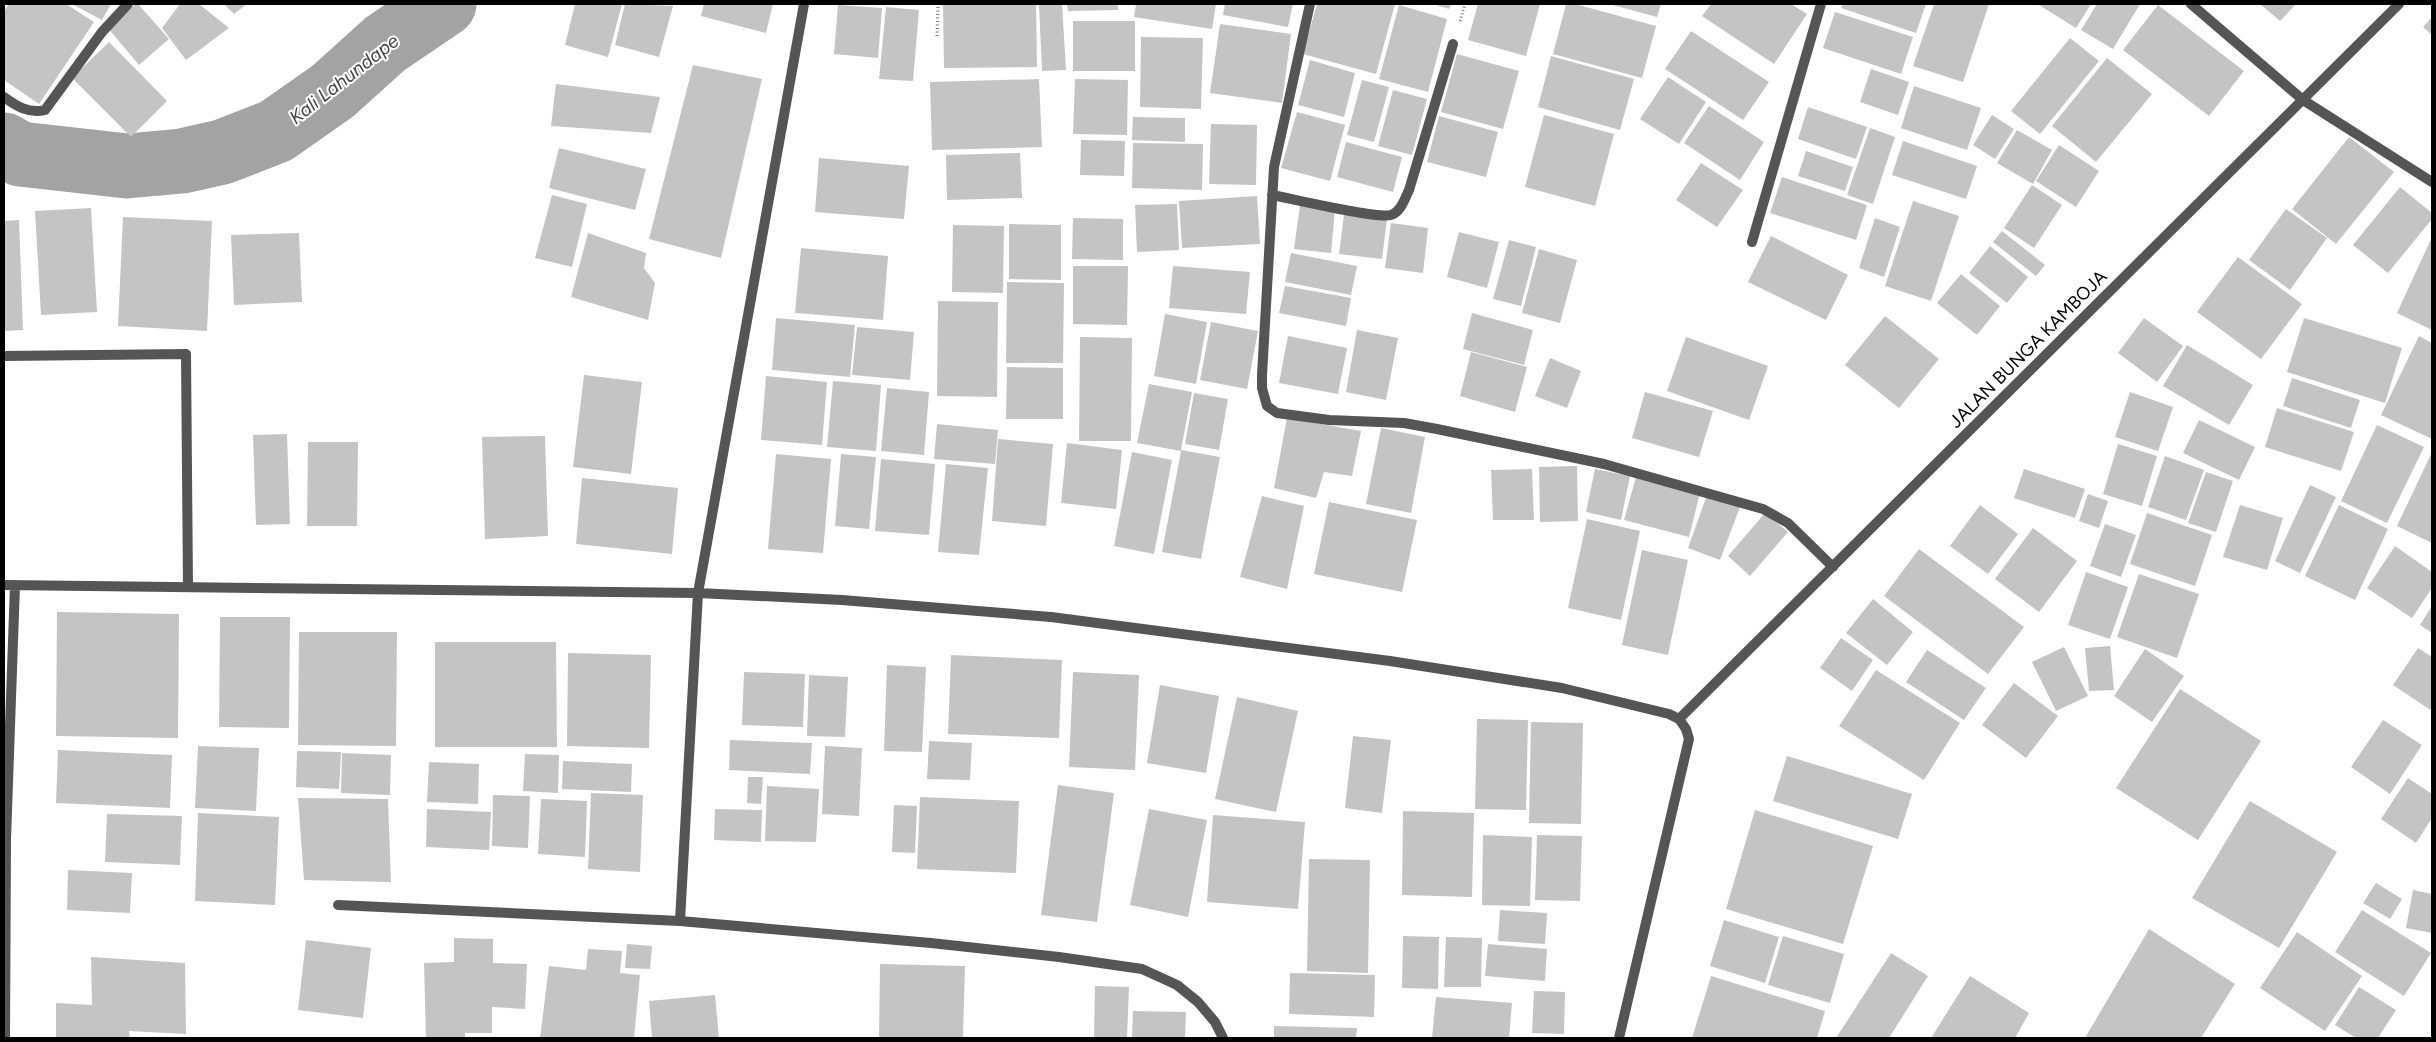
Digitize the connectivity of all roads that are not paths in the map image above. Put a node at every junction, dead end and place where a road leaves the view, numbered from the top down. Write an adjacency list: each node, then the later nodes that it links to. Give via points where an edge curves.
1 (128, 4): 8 (street, via 102,32 44,110 30,111)
2 (804, 4): 18 (street)
3 (1310, 4): 11 (street, via 1274,167)
4 (1822, 4): 12 (street)
5 (2191, 4): 9 (street)
6 (2400, 4): 9 (street, JALAN BUNGA KAMBOJA)
7 (1453, 44): 11 (street, via 1409,190 1398,211 1392,215 1373,215)
8 (4, 97)
9 (2303, 100): 10 (street); 14 (street, JALAN BUNGA KAMBOJA)
10 (2432, 182)
11 (1272, 195): 14 (street, via 1262,376 1264,400 1271,410 1297,417 1404,423 1437,429 1572,457 1686,486 1776,515)
12 (1752, 242)
13 (4, 356): 17 (street, via 186,354)
14 (1833, 567): 19 (street, JALAN BUNGA KAMBOJA)
15 (4, 585): 16 (street)
16 (15, 585): 17 (street); 22 (street, via 6,839)
17 (188, 586): 18 (street)
18 (698, 593): 19 (street, via 842,600 1051,617 1390,660 1562,688 1654,709); 21 (street)
19 (1680, 719): 24 (street, via 1688,739)
20 (338, 905): 21 (street)
21 (680, 920): 23 (street, via 941,944 1142,969 1178,985 1198,1002)
22 (5, 1038)
23 (1223, 1038)
24 (1619, 1038)

